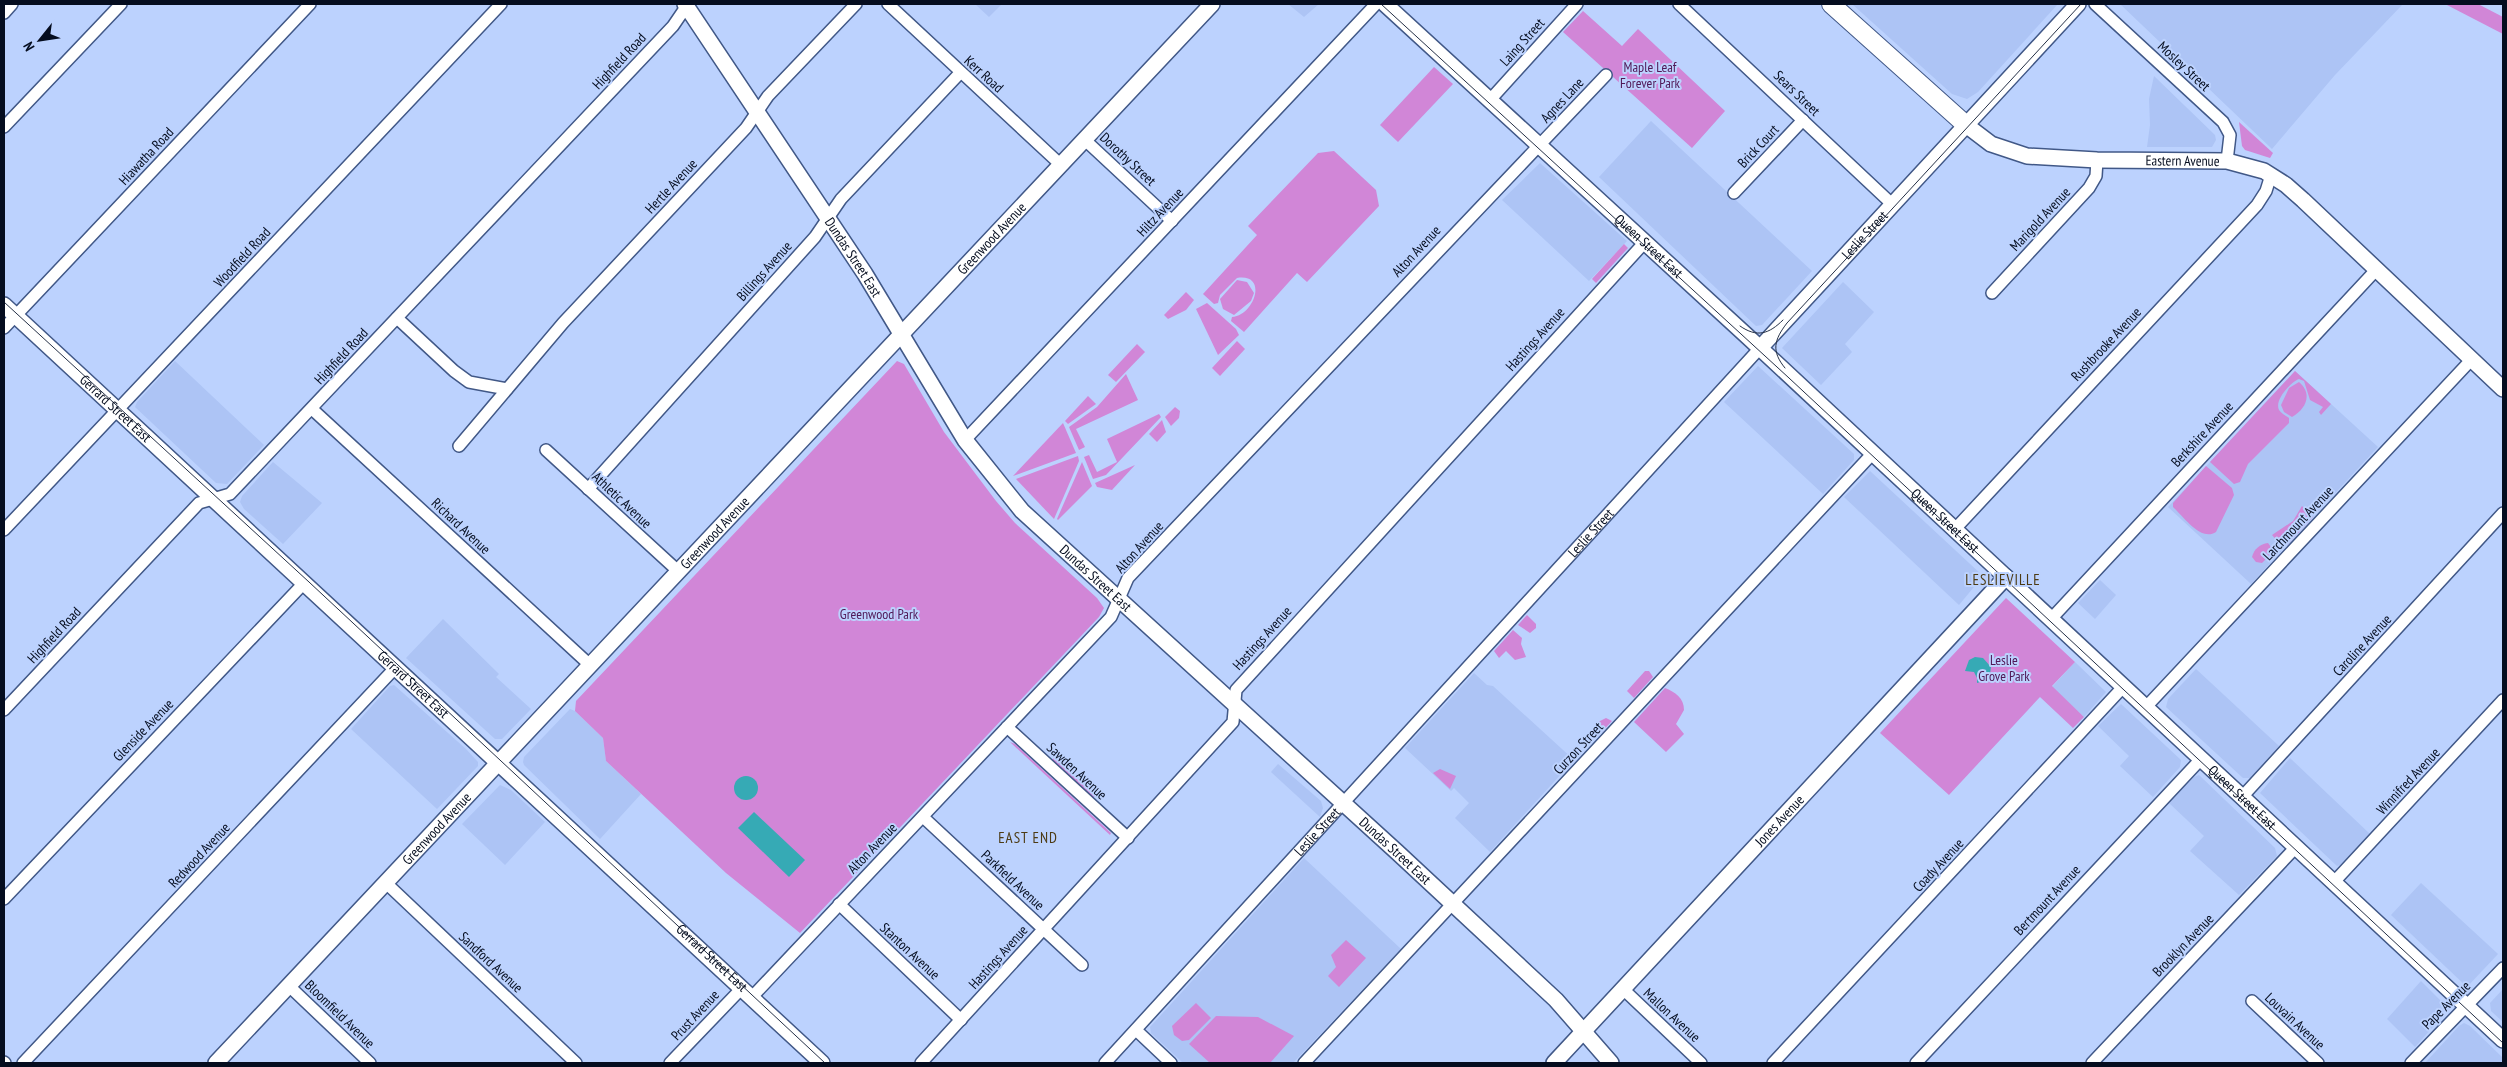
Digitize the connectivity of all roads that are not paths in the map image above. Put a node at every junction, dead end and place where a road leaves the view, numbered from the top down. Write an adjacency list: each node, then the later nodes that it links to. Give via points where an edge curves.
1 (12, 4): 16 (street)
2 (121, 4): 23 (street)
3 (310, 4): 38 (street, Hiawatha Road)
4 (501, 4): 47 (street, Woodfield Road)
5 (687, 4): 20 (main road, Dundas Street East); 39 (street, Highfield Road, via 673,26)
6 (856, 4): 20 (street, Hertle Avenue, via 768,96)
7 (888, 4): 17 (street, Kerr Road)
8 (1212, 4): 24 (main road, Greenwood Avenue)
9 (1376, 4): 33 (street, Hiltz Avenue)
10 (1385, 4): 19 (main road, Queen Street East)
11 (1577, 4): 19 (street, Laing Street)
12 (1679, 4): 21 (street, Sears Street)
13 (1831, 4): 22 (main road, Eastern Avenue)
14 (2078, 4): 22 (main road, Leslie Street)
15 (2096, 4): 27 (street, Mosley Street, via 2223,122 2230,136)
16 (4, 13)
17 (960, 73): 28 (street, Kerr Road); 32 (street, Billings Avenue, via 841,199)
18 (1606, 75): 25 (street, Agnes Lane)
19 (1490, 100): 25 (main road, Queen Street East)
20 (757, 112): 32 (main road, Dundas Street East); 44 (street, Hertle Avenue, via 746,128 563,323)
21 (1803, 120): 30 (street, Brick Court); 31 (street, Sears Street)
22 (1966, 125): 26 (main road, Eastern Avenue, via 1991,144 2027,156); 31 (main road, Leslie Street)
23 (4, 127)
24 (1085, 140): 28 (main road, Greenwood Avenue); 33 (street, Dorothy Street)
25 (1538, 144): 34 (main road, Queen Street East); 60 (street, Alton Avenue, via 1128,578)
26 (2097, 160): 27 (main road, Eastern Avenue); 36 (street, Marigold Avenue, via 2096,176 2089,188)
27 (2227, 160): 29 (main road, Eastern Avenue)
28 (1061, 165): 41 (main road, Greenwood Avenue)
29 (2271, 175): 35 (main road, Eastern Avenue, via 2303,200); 55 (street, Rushbrooke Avenue, via 2257,205)
30 (1734, 193)
31 (1893, 205): 42 (main road, Leslie Street)
32 (829, 220): 41 (main road, Dundas Street East); 52 (street, Billings Avenue)
33 (1172, 221): 48 (street, Hiltz Avenue)
34 (1645, 242): 42 (main road, Queen Street East); 66 (street, Hastings Avenue, via 1236,690)
35 (2376, 270): 43 (main road, Eastern Avenue); 61 (street, Berkshire Avenue)
36 (1992, 293)
37 (4, 305): 38 (main road, Gerrard Street East)
38 (15, 315): 40 (street, Hiawatha Road); 47 (main road, Gerrard Street East)
39 (397, 318): 44 (street, via 469,382); 46 (street, Highfield Road)
40 (4, 328)
41 (902, 335): 48 (main road, Dundas Street East); 57 (main road, Greenwood Avenue)
42 (1760, 348): 51 (main road, Queen Street East); 73 (street, Leslie Street)
43 (2472, 359): 45 (main road, Eastern Avenue); 67 (street, Larchmount Avenue)
44 (506, 389): 49 (street, Hertle Avenue)
45 (2503, 389)
46 (312, 408): 53 (street, Highfield Road, via 230,494); 62 (street, Richard Avenue)
47 (118, 410): 53 (main road, Gerrard Street East); 56 (street, Woodfield Road)
48 (965, 440): 60 (main road, Dundas Street East, via 1022,511)
49 (459, 446)
50 (546, 450): 52 (street, Athletic Avenue)
51 (1873, 453): 55 (main road, Queen Street East); 81 (street, Curzon Street)
52 (588, 489): 57 (street, Athletic Avenue)
53 (215, 499): 59 (main road, Gerrard Street East); 68 (street, Highfield Road, via 199,502)
54 (2503, 513): 72 (street, Caroline Avenue)
55 (1955, 529): 58 (main road, Queen Street East)
56 (4, 530)
57 (678, 572): 62 (main road, Greenwood Avenue)
58 (2006, 577): 61 (main road, Queen Street East); 86 (main road, Jones Avenue)
59 (305, 582): 63 (main road, Gerrard Street East); 79 (street, Glenside Avenue)
60 (1118, 599): 66 (main road, Dundas Street East); 69 (street, Alton Avenue, via 1111,617)
61 (2051, 618): 64 (main road, Queen Street East)
62 (591, 666): 71 (main road, Greenwood Avenue)
63 (396, 667): 71 (main road, Gerrard Street East); 94 (street, Redwood Avenue)
64 (2124, 686): 67 (main road, Queen Street East); 107 (street, Coady Avenue)
65 (2503, 700): 77 (street, Winnifred Avenue)
66 (1235, 705): 73 (main road, Dundas Street East); 75 (street, Hastings Avenue, via 1233,722)
67 (2146, 707): 70 (main road, Queen Street East)
68 (4, 710)
69 (1007, 726): 74 (street, Alton Avenue); 75 (street, Sawden Avenue)
70 (2201, 759): 72 (main road, Queen Street East); 108 (street, Bertmount Avenue)
71 (498, 762): 78 (main road, Greenwood Avenue); 87 (main road, Gerrard Street East)
72 (2242, 797): 76 (main road, Queen Street East)
73 (1343, 803): 81 (main road, Dundas Street East); 91 (street, Leslie Street)
74 (923, 817): 80 (street, Alton Avenue); 82 (street, Parkfield Avenue)
75 (1128, 838): 82 (street, Hastings Avenue)
76 (2296, 847): 77 (main road, Queen Street East); 109 (street, Brooklyn Avenue)
77 (2334, 882): 89 (main road, Queen Street East)
78 (386, 883): 85 (main road, Greenwood Avenue); 97 (street, Sandford Avenue)
79 (4, 899)
80 (839, 904): 87 (street, Alton Avenue); 90 (street, Stanton Avenue)
81 (1452, 904): 92 (main road, Dundas Street East, via 1568,1011); 103 (street, Curzon Street)
82 (1043, 929): 83 (street, Parkfield Avenue); 90 (street, Hastings Avenue)
83 (1082, 965)
84 (2503, 968): 89 (street, Pape Avenue)
85 (289, 986): 95 (main road, Greenwood Avenue); 96 (street, Bloomfield Avenue)
86 (1623, 989): 92 (main road, Jones Avenue); 106 (street, Mallon Avenue)
87 (747, 993): 98 (street, Prust Avenue); 99 (main road, Gerrard Street East)
88 (2252, 1001): 110 (street, Louvain Avenue)
89 (2467, 1006): 93 (main road, Queen Street East); 111 (street, Pape Avenue)
90 (961, 1020): 100 (street, Hastings Avenue)
91 (1136, 1030): 101 (street, Leslie Street); 102 (street)
92 (1584, 1030): 104 (main road, Jones Avenue); 105 (main road, Dundas Street East)
93 (2503, 1040)
94 (23, 1063)
95 (216, 1063)
96 (370, 1063)
97 (576, 1063)
98 (670, 1063)
99 (822, 1063)
100 (921, 1063)
101 (1105, 1063)
102 (1171, 1063)
103 (1304, 1063)
104 (1554, 1063)
105 (1611, 1063)
106 (1701, 1063)
107 (1773, 1063)
108 (1916, 1063)
109 (2092, 1063)
110 (2318, 1063)
111 (2411, 1063)

